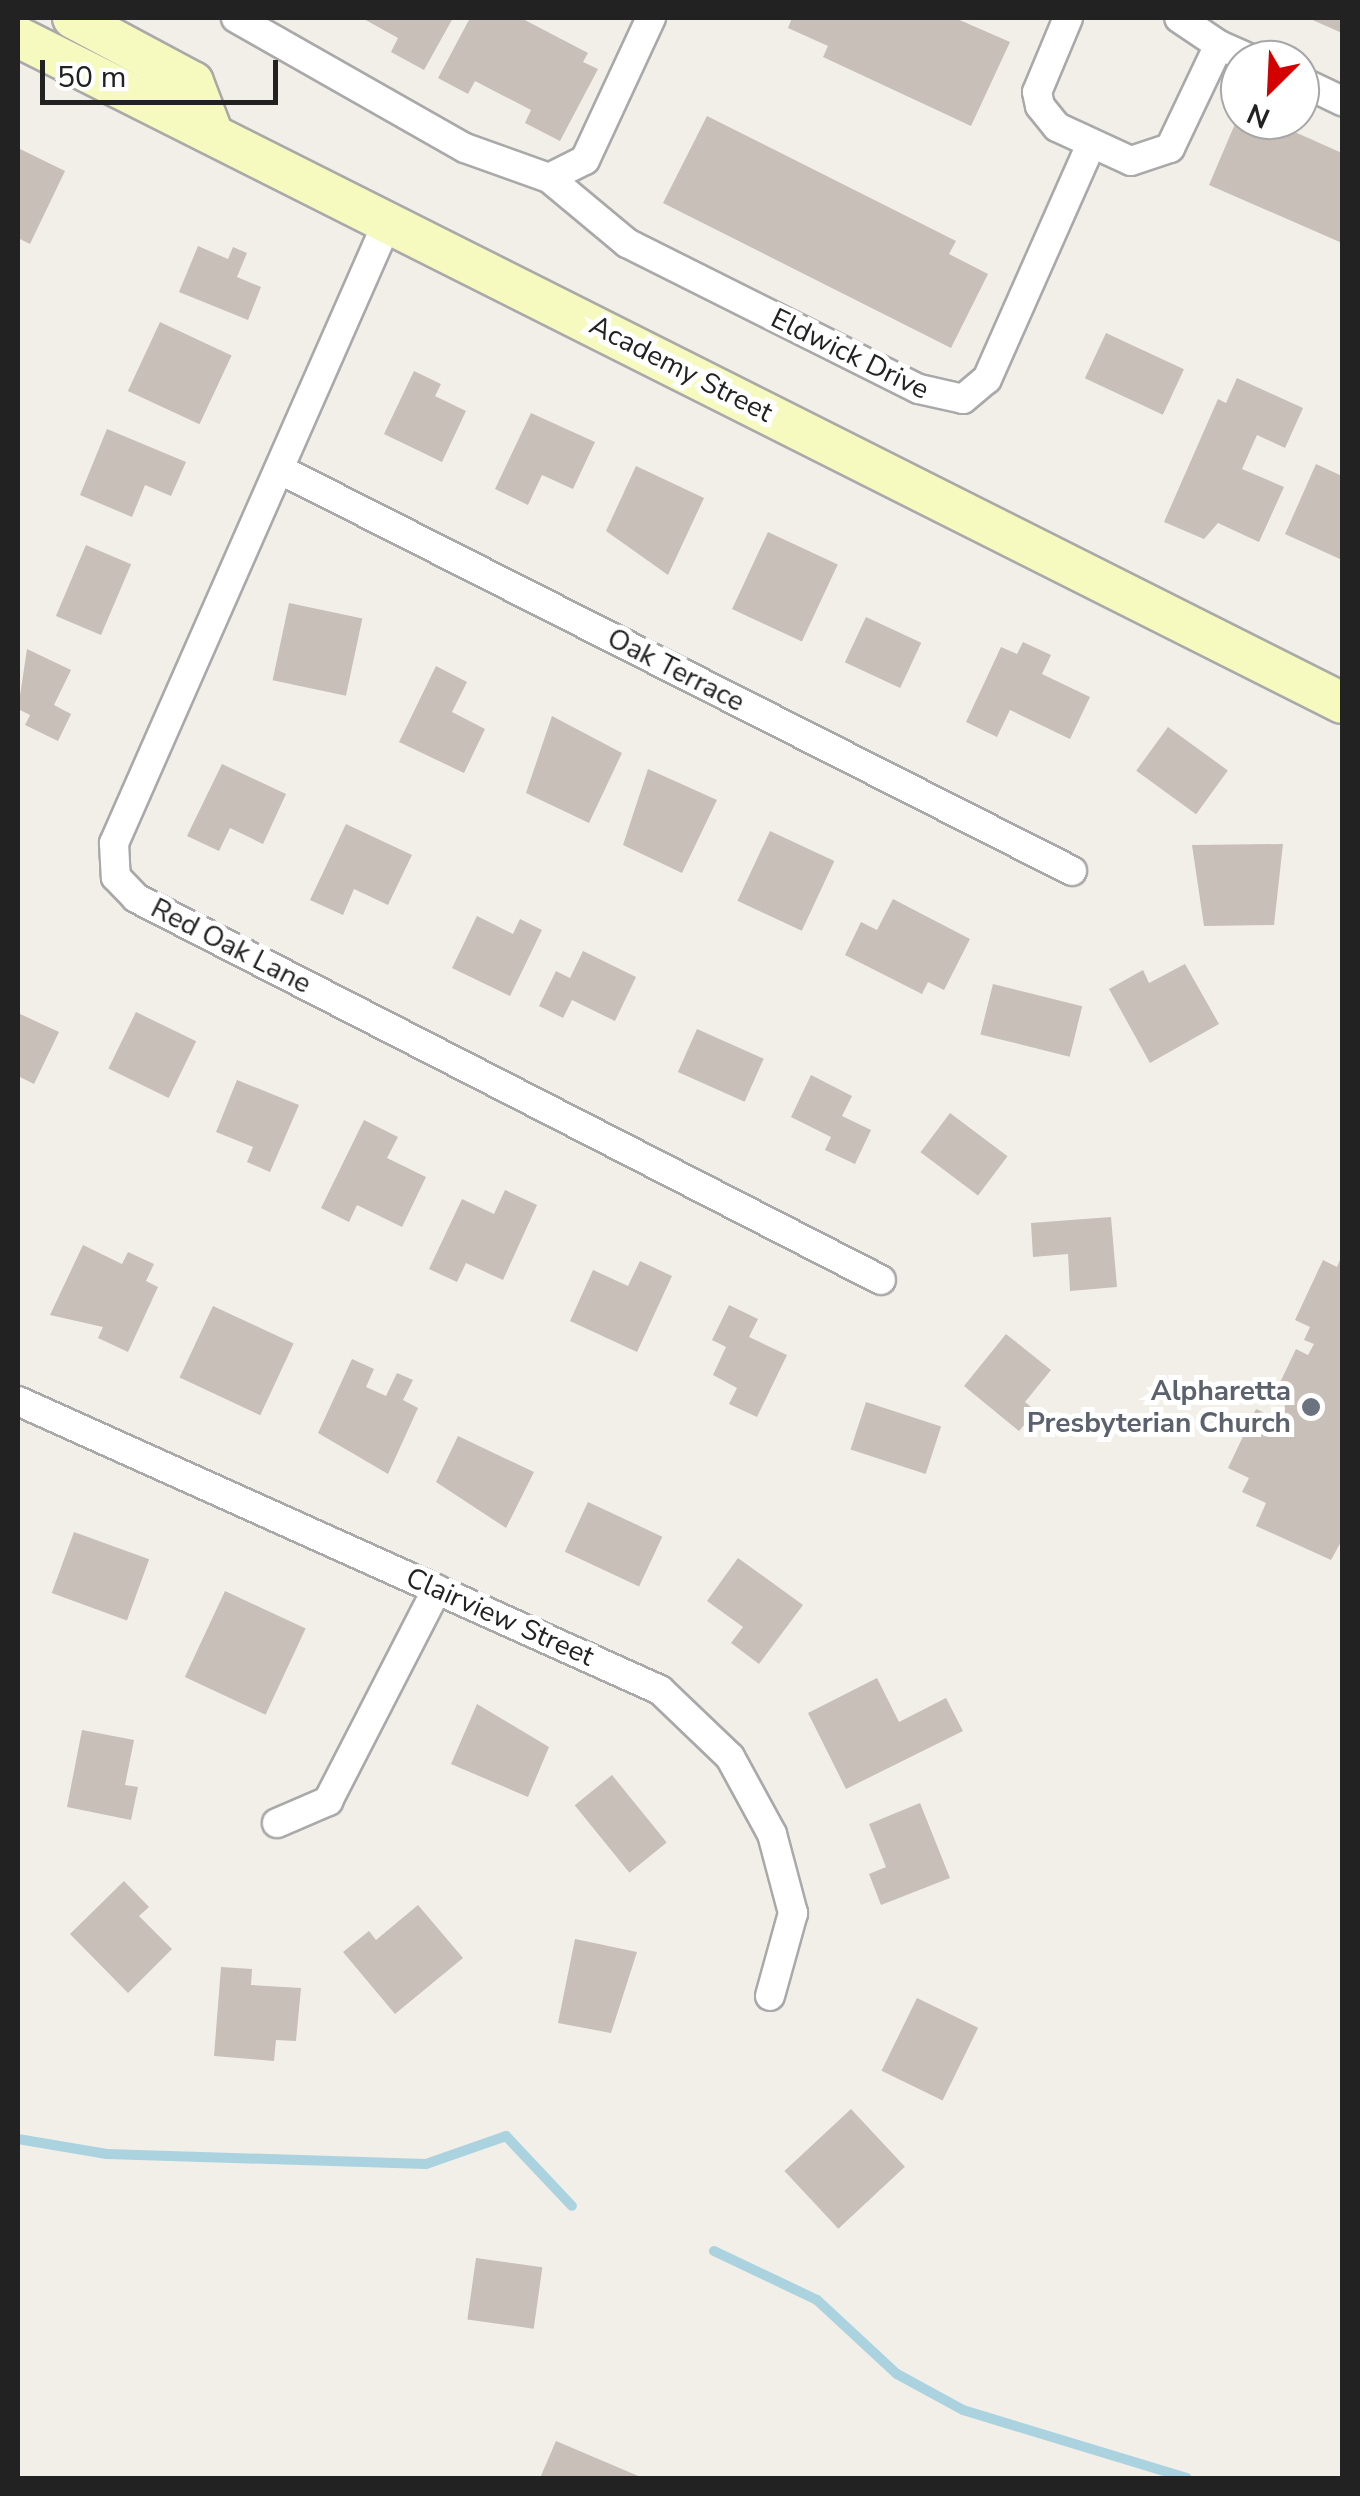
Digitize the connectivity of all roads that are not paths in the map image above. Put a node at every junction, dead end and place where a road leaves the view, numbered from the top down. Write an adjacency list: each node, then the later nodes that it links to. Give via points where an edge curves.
1 (72, 18): 8 (street, via 193,82)
2 (236, 18): 10 (street, via 465,148)
3 (652, 18): 10 (street, via 585,160)
4 (1068, 18): 9 (street, via 1037,92 1058,127)
5 (1179, 18): 7 (street)
6 (18, 37): 8 (street, Academy Street)
7 (1219, 45): 9 (street, via 1170,148 1132,161)
8 (212, 132): 11 (street, Academy Street)
9 (1091, 144): 10 (street, Eldwick Drive, via 987,379 964,399 919,389 626,242)
10 (549, 178)
11 (388, 221): 12 (street, Red Oak Lane); 13 (street, Academy Street)
12 (279, 469): 14 (street, Oak Terrace); 15 (street, Red Oak Lane, via 114,843 116,877 154,907)
13 (1342, 704)
14 (1072, 872)
15 (881, 1280)
16 (18, 1401): 17 (street, Clairview Street)
17 (437, 1588): 18 (street, via 328,1801); 19 (street, Clairview Street, via 660,1690 730,1757 772,1834 793,1913)
18 (277, 1823)
19 (770, 1996)

